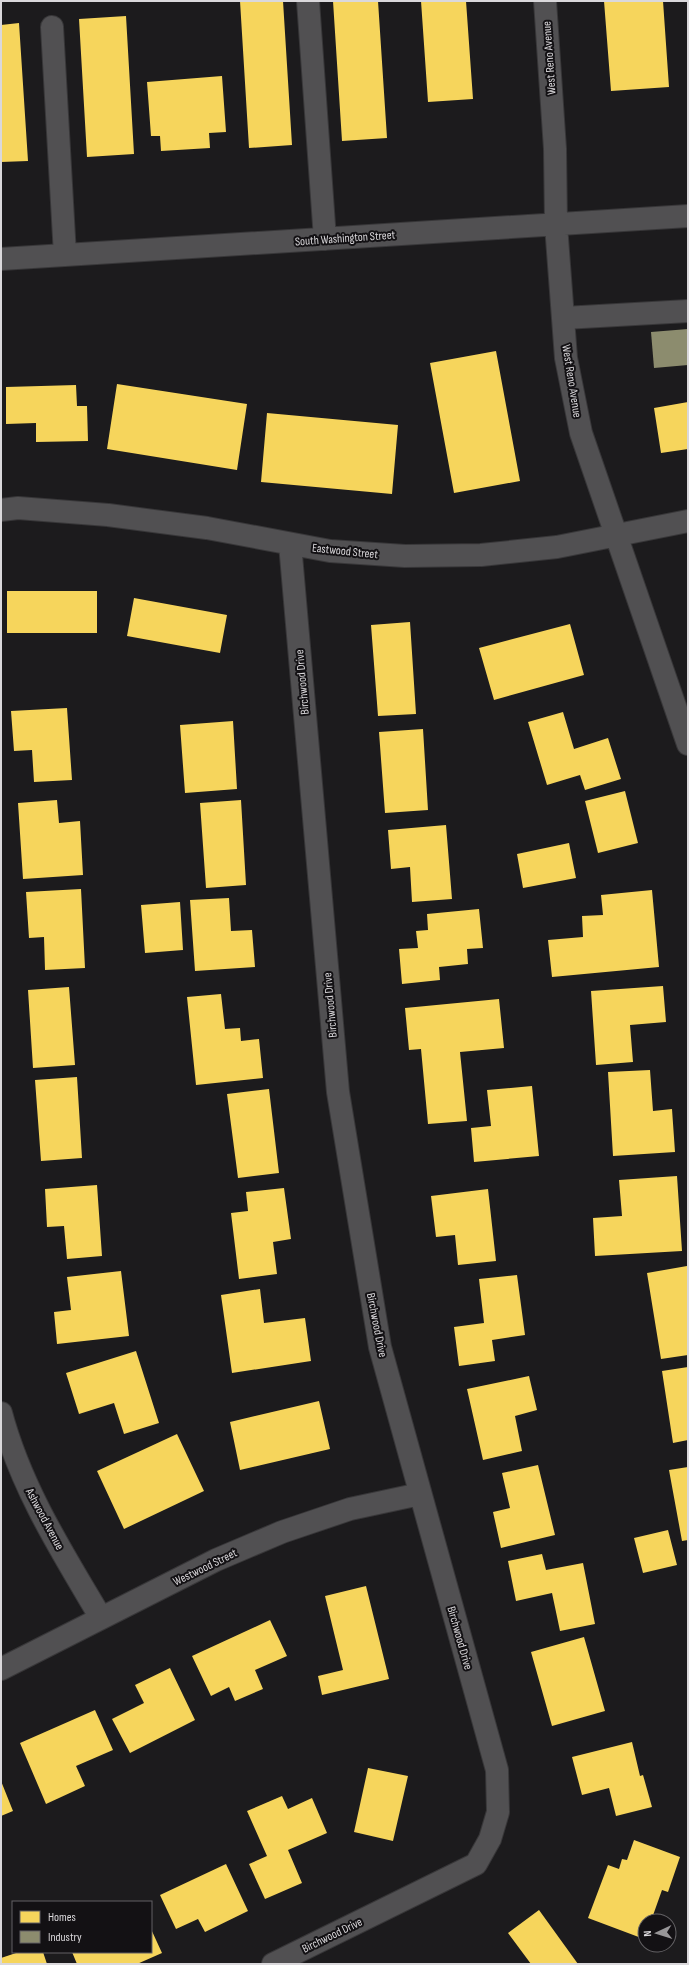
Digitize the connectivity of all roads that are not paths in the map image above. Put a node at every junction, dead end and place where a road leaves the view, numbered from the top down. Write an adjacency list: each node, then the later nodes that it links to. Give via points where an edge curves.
1 (308, 1): 6 (street)
2 (544, 1): 5 (street, West Reno Avenue, via 555,149)
3 (52, 27): 7 (street)
4 (688, 216): 5 (street, South Washington Street)
5 (556, 225): 6 (street, South Washington Street); 10 (street, West Reno Avenue)
6 (325, 239): 7 (street, South Washington Street)
7 (65, 255): 8 (street, South Washington Street)
8 (1, 259)
9 (688, 311): 10 (street)
10 (564, 318): 13 (street, West Reno Avenue, via 566,358 581,434)
11 (1, 510): 14 (street, Eastwood Street, via 18,508 108,515 207,528)
12 (688, 521): 13 (street, Eastwood Street)
13 (617, 534): 14 (street, Eastwood Street, via 557,547 481,555 405,556 330,551); 15 (street, West Reno Avenue)
14 (290, 544): 17 (street, Birchwood Drive, via 338,1092 380,1347)
15 (688, 744)
16 (1, 1413): 18 (street, Ashwood Avenue, via 25,1482 42,1518)
17 (420, 1494): 18 (street, Westwood Street, via 350,1509 282,1532 216,1560); 20 (street, Birchwood Drive, via 497,1770 498,1812 490,1839 476,1864)
18 (101, 1618): 19 (street, Westwood Street)
19 (1, 1669)
20 (273, 1964)

